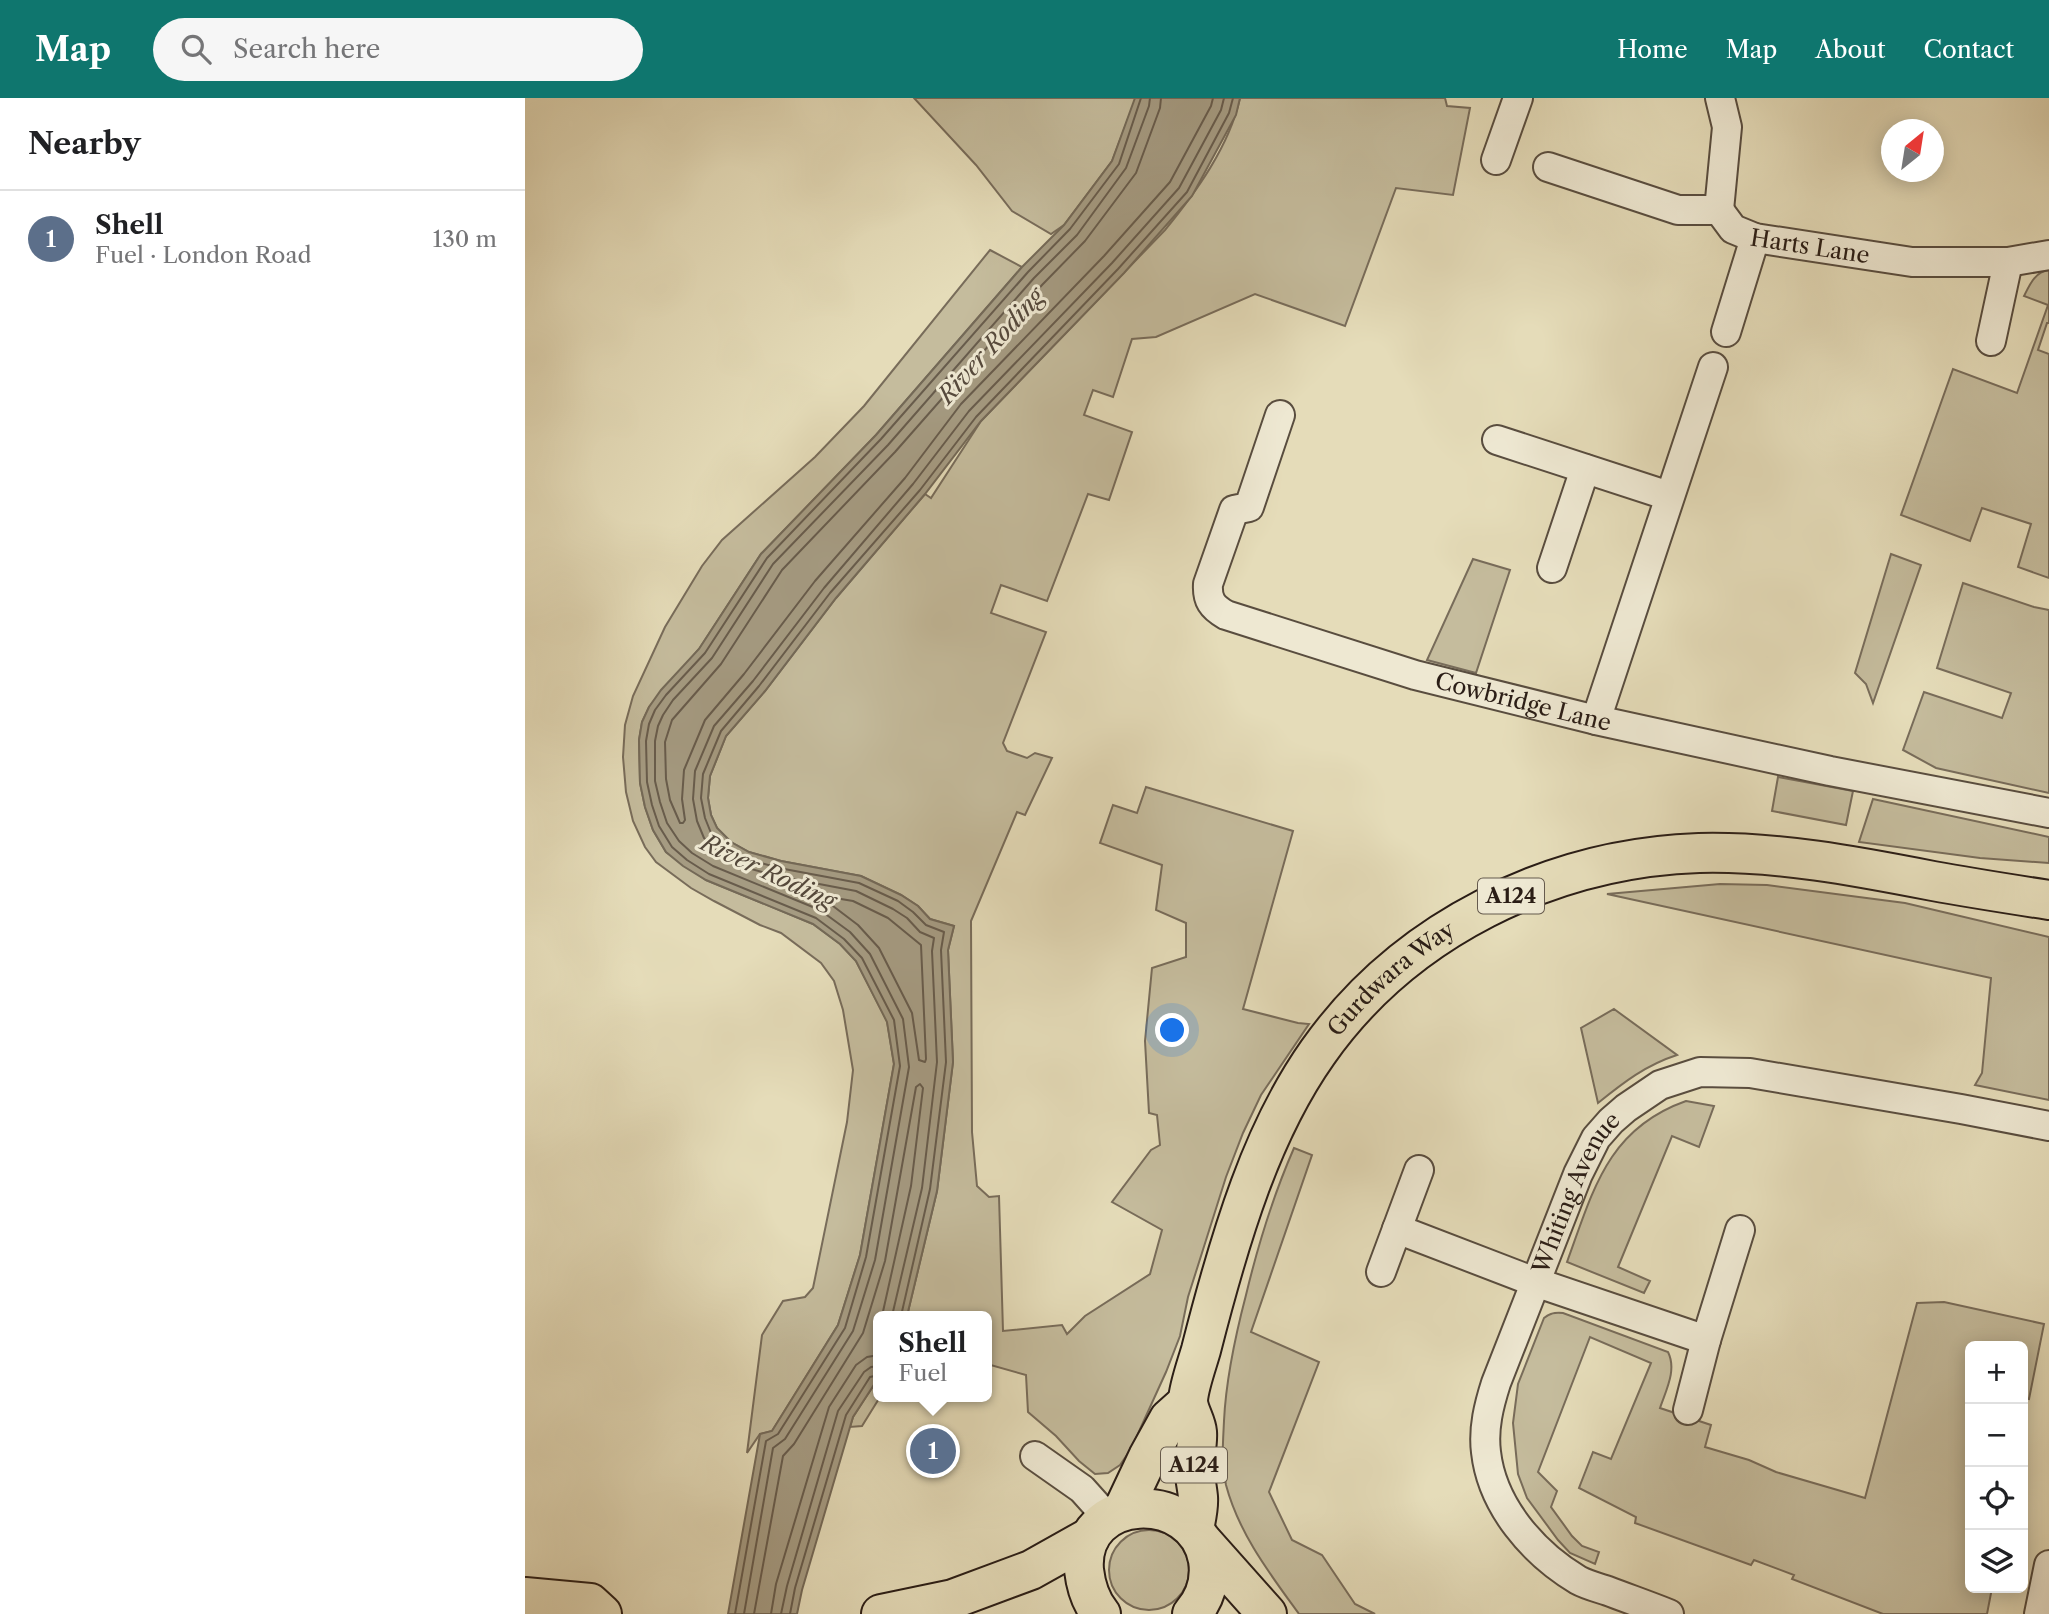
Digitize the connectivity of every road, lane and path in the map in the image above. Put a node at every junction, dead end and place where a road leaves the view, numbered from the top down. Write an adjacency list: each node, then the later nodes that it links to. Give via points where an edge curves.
1 (1518, 98): 3 (street)
2 (1720, 98): 5 (street, via 1727,127)
3 (1496, 160)
4 (1548, 167): 5 (street, via 1678,210)
5 (1719, 211): 6 (street, Harts Lane, via 1733,229)
6 (1755, 238): 8 (street, Harts Lane, via 1912,262); 9 (street)
7 (2049, 255): 8 (street, Harts Lane)
8 (2008, 262): 10 (street)
9 (1725, 332)
10 (1991, 341)
11 (1713, 367): 15 (street)
12 (1280, 415): 17 (street, Cowbridge Lane, via 1249,507 1234,510 1208,584 1207,596 1216,609 1415,675)
13 (1497, 440): 14 (street)
14 (1585, 469): 15 (street); 16 (street)
15 (1669, 496): 17 (street)
16 (1552, 568)
17 (1596, 720): 18 (street, Cowbridge Lane)
18 (2049, 813)
19 (2049, 900): 27 (main road, Gurdwara Way / A124, via 1812,860 1699,853 1609,864 1560,877 1493,904 1435,938 1393,970 1350,1012 1285,1106 1234,1229)
20 (2049, 1126): 25 (street, Whiting Avenue, via 1750,1073 1700,1072 1681,1077 1641,1097 1596,1138)
21 (1419, 1170): 22 (street)
22 (1397, 1229): 24 (street); 25 (street)
23 (1740, 1230): 26 (street)
24 (1381, 1272)
25 (1535, 1282): 26 (street); 39 (street, Whiting Avenue, via 1486,1415 1486,1451 1493,1480 1504,1506 1546,1557 1580,1581)
26 (1706, 1339): 28 (street)
27 (1188, 1402): 30 (main road, Gurdwara Way / A124, via 1169,1419); 31 (main road, Gurdwara Way / A124, via 1197,1431)
28 (1688, 1410)
29 (1035, 1456): 30 (street, via 1082,1489)
30 (1107, 1522): 31 (main road, via 1154,1509 1181,1519); 35 (main road, via 1031,1570 953,1599); 36 (main road, Gurdwara Way, via 1084,1554 1086,1588)
31 (1198, 1535): 37 (main road, Gurdwara Way, via 1206,1552 1208,1583); 38 (main road)
32 (2049, 1565): 40 (street)
33 (525, 1597): 34 (main road, via 590,1603)
34 (603, 1614)
35 (881, 1614)
36 (1101, 1614)
37 (1192, 1614)
38 (1267, 1614)
39 (1669, 1614)
40 (2039, 1614)

